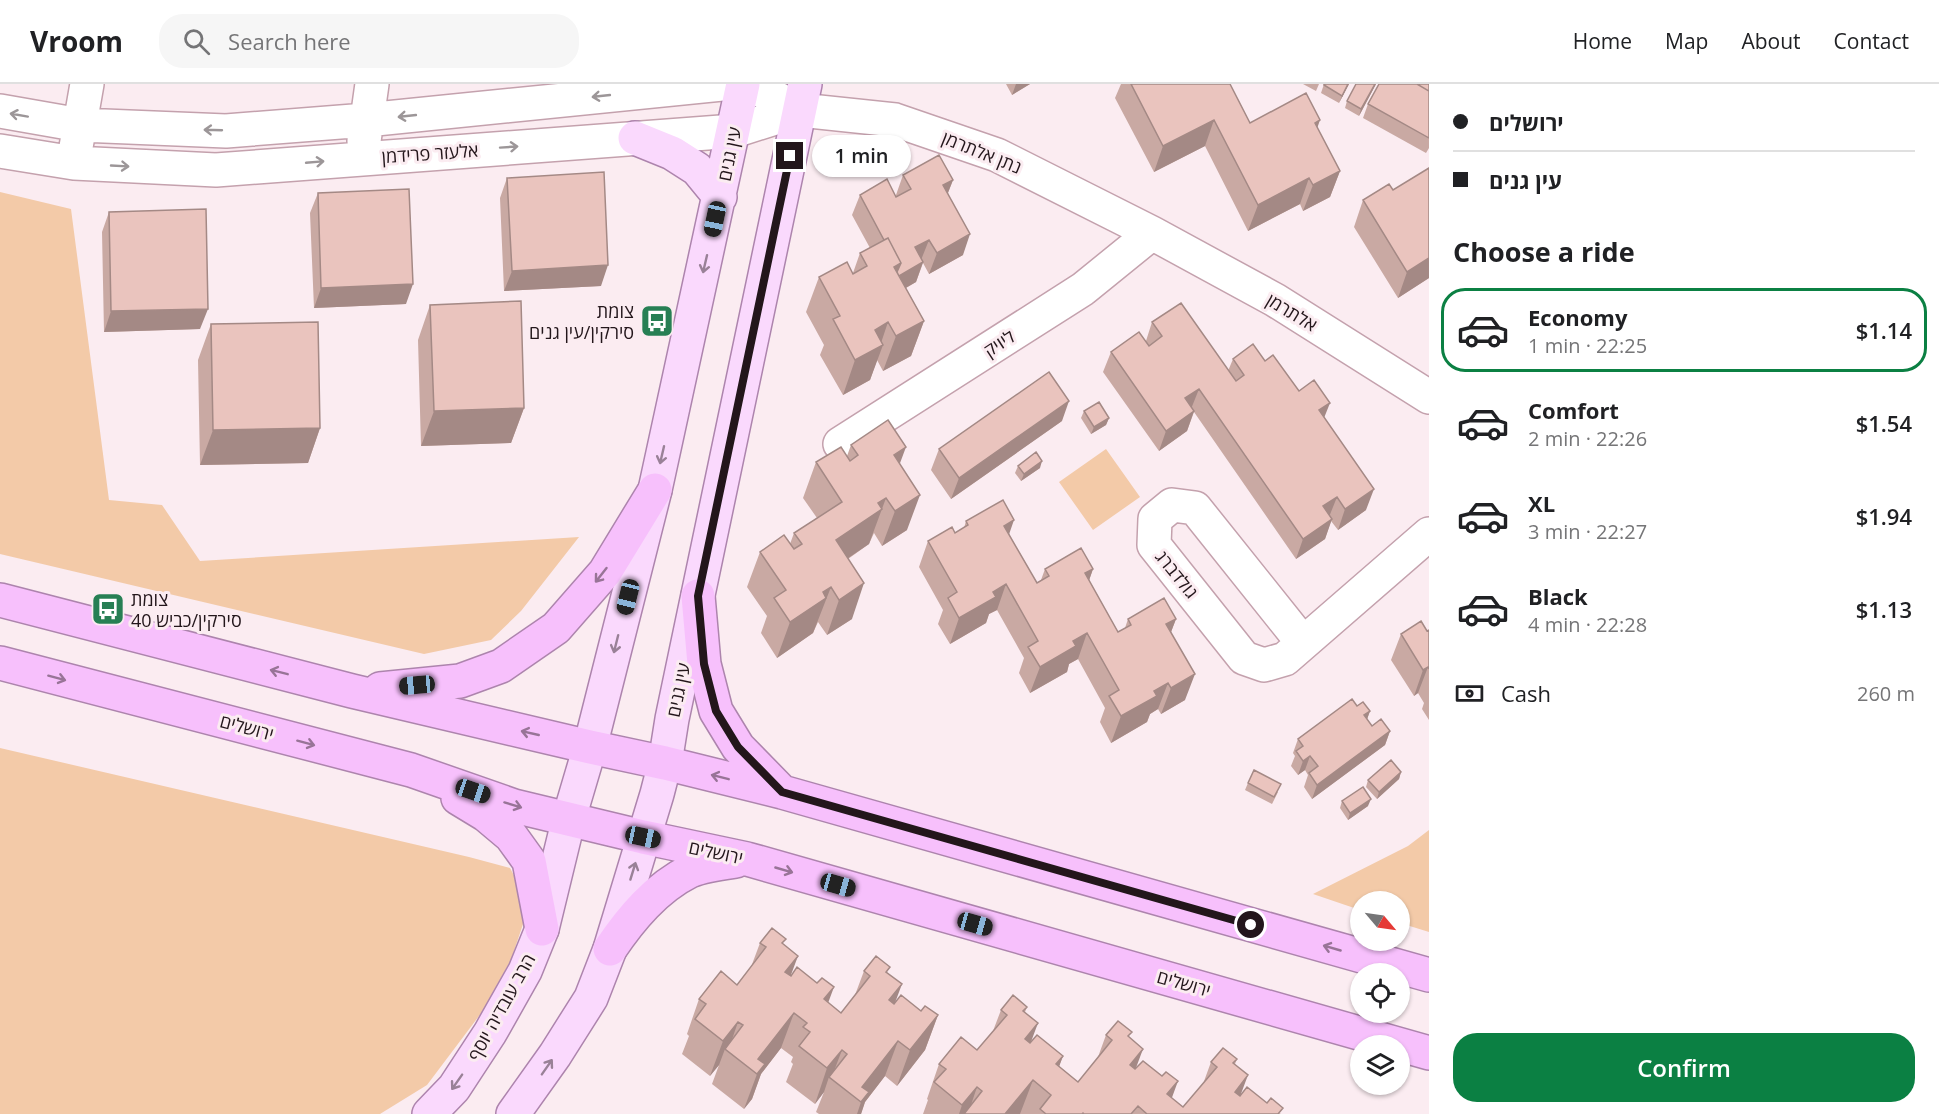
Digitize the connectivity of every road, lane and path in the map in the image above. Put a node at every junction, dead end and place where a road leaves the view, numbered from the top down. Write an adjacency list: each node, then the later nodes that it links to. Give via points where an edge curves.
1 (87, 84): 9 (street)
2 (372, 84): 8 (street)
3 (722, 84): 8 (street, אלעזר פרידמן, one-way to 8)
4 (743, 84): 10 (main road, עין גנים)
5 (748, 84): 6 (street)
6 (802, 97): 10 (street, אלעזר פרידמן); 16 (street, נתן אלתרמן, via 895,120 997,155); 21 (main road, עין גנים)
7 (0, 111): 9 (street, אלעזר פרידמן, one-way to 7)
8 (366, 120): 9 (street, אלעזר פרידמן, one-way to 9, via 226,130); 13 (street)
9 (80, 125): 14 (street)
10 (734, 131): 11 (street, אלעזר פרידמן); 15 (main road, עין גנים)
11 (635, 138): 13 (street, אלעזר פרידמן, one-way to 11); 15 (main road, via 672,153 697,170)
12 (0, 151): 14 (street, אלעזר פרידמן)
13 (362, 158): 14 (street, אלעזר פרידמן, one-way to 13, via 216,170)
14 (74, 163)
15 (720, 197): 19 (main road, עין גנים, one-way to 19)
16 (1152, 233): 17 (street, אלתרמן, via 1275,300); 18 (street, ליויק, via 1083,289)
17 (1429, 397)
18 (840, 444)
19 (655, 490): 25 (highway, one-way to 25, via 604,572 556,628 501,666 460,681); 26 (main road, עין גנים, one-way to 26)
20 (1429, 534): 23 (street, גולדברג)
21 (698, 596): 27 (main road, עין גנים); 29 (highway, via 704,664 716,711 738,747)
22 (0, 600): 25 (highway, one-way to 22)
23 (1303, 643): 23 (street, גולדברג, via 1286,659 1264,665 1244,658 1154,545 1155,519 1172,505 1195,508)
24 (0, 663): 28 (highway, ירושלים, one-way to 28)
25 (352, 691): 26 (highway, one-way to 25)
26 (590, 747): 27 (highway); 30 (main road, עין גנים)
27 (665, 763): 29 (highway, one-way to 27); 31 (main road, עין גנים)
28 (411, 770): 30 (highway, ירושלים, one-way to 30, via 514,806); 33 (highway, via 486,815 511,836 529,861)
29 (782, 792): 35 (highway, one-way to 29)
30 (569, 819): 31 (highway, ירושלים); 33 (main road, הרב עובדיה יוסף)
31 (643, 837): 32 (highway, ירושלים); 34 (main road, one-way to 31)
32 (747, 859): 34 (highway, via 692,871 669,884 627,925); 36 (highway, ירושלים, one-way to 36)
33 (542, 929): 37 (main road, הרב עובדיה יוסף, one-way to 37, via 525,971 490,1033 454,1088)
34 (610, 949): 38 (main road, one-way to 34, via 591,998)
35 (1429, 975)
36 (1429, 1053)
37 (429, 1114)
38 (513, 1114)

